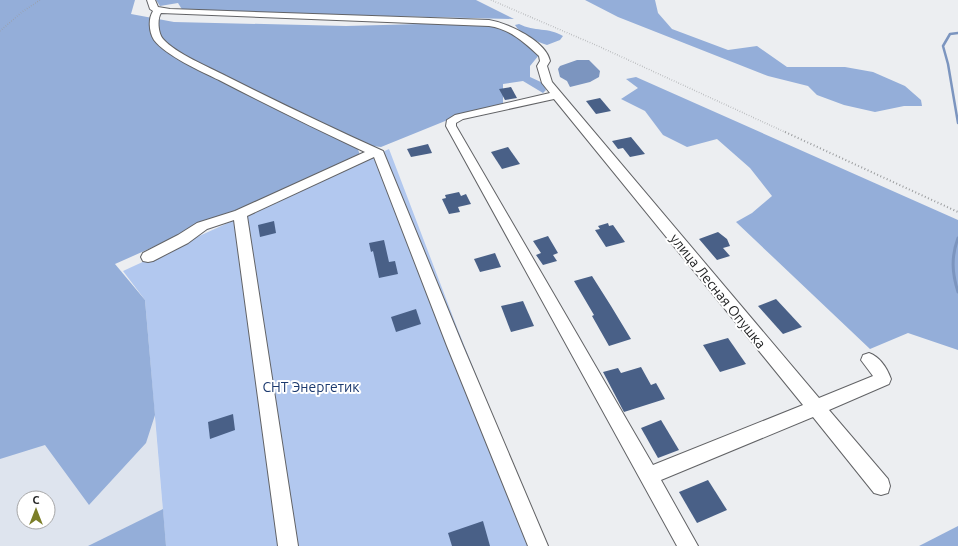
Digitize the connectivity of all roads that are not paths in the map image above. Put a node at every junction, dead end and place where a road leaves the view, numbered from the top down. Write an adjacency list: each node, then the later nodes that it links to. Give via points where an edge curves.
1 (151, 0): 2 (street, via 154,9)
2 (158, 11): 3 (street, улица Лесная Опушка, via 506,25 544,55 542,66 545,77); 4 (street, via 154,17 155,30 158,39 167,47 193,63 309,122)
3 (557, 95): 8 (street, улица Лесная Опушка); 9 (street, via 459,117 451,122 451,126)
4 (375, 152): 5 (street); 12 (street, via 383,162 455,346)
5 (240, 214): 6 (street, via 202,226 184,239); 11 (street, via 252,311)
6 (148, 257)
7 (869, 360): 8 (street, via 881,373 883,380)
8 (814, 408): 9 (street); 10 (street, улица Лесная Опушка)
9 (649, 476): 13 (street)
10 (881, 486)
11 (288, 546)
12 (538, 546)
13 (688, 546)

